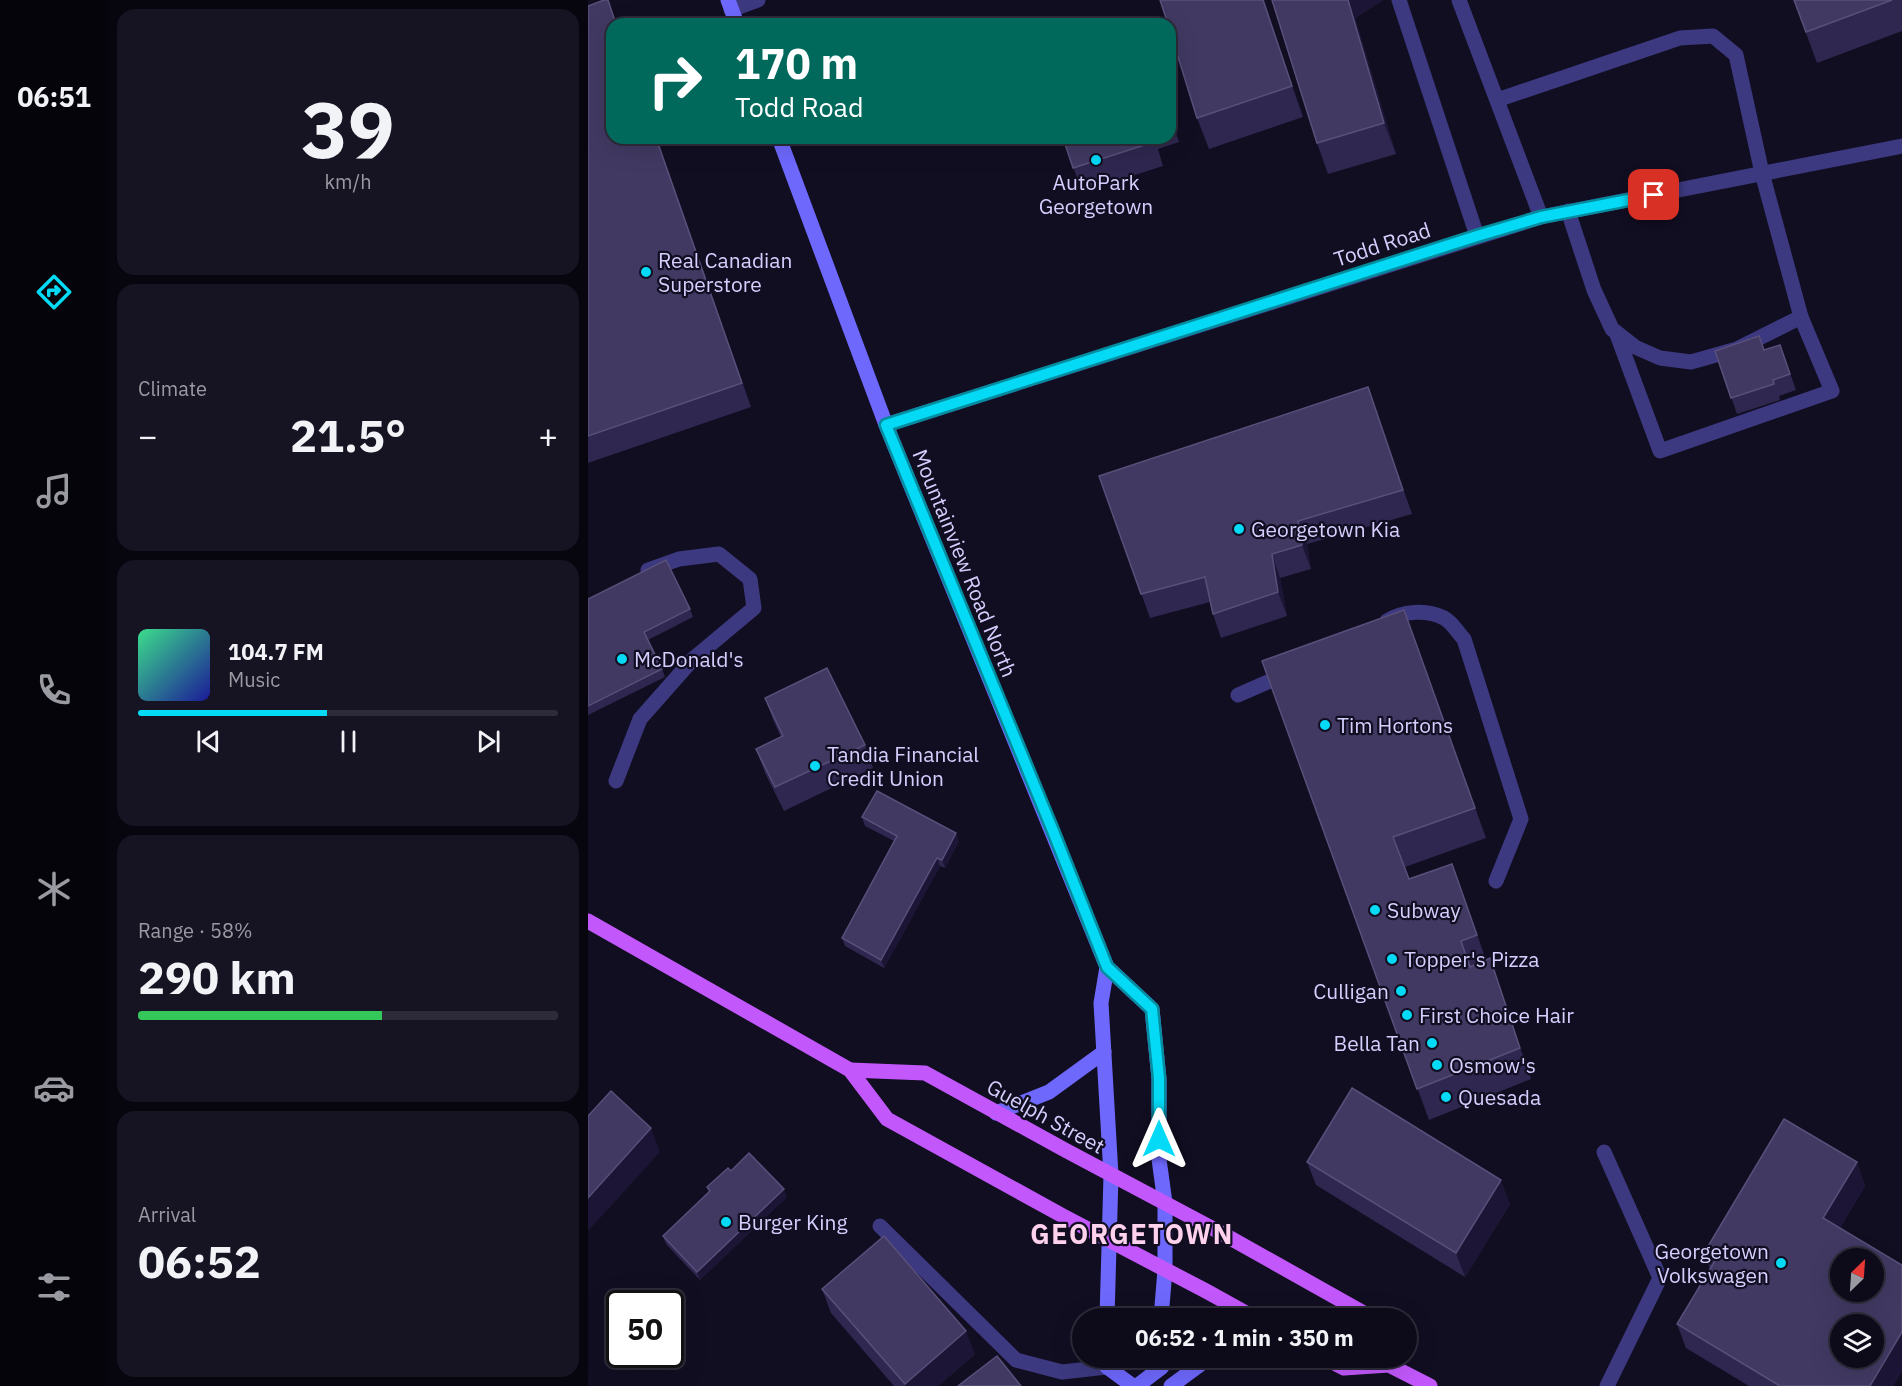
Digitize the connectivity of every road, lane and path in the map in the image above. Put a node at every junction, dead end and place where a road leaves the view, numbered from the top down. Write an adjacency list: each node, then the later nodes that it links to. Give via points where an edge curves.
1 (758, 0): 4 (street)
2 (1399, 0): 11 (street)
3 (1459, 0): 5 (street)
4 (732, 11)
5 (1497, 100): 8 (street, via 1680,38 1713,36 1736,55); 10 (street)
6 (781, 144): 14 (main road, Mountainview Road North)
7 (1902, 146): 8 (street, Todd Road)
8 (1762, 173): 9 (street, Todd Road); 12 (street)
9 (1568, 212): 10 (street, Todd Road); 13 (street, via 1594,290)
10 (1541, 217): 11 (street, Todd Road)
11 (1477, 236): 14 (street, Todd Road)
12 (1801, 317): 13 (street, via 1737,349 1691,362 1660,358 1635,347); 13 (street, via 1832,391 1660,451)
13 (1616, 332)
14 (886, 425): 22 (main road, Mountainview Road North)
15 (634, 578): 19 (street, via 679,559 719,554 750,579 754,608 693,659 640,719)
16 (1374, 630): 20 (street, via 1396,616 1427,612 1446,618 1464,639 1521,819)
17 (1295, 670): 18 (street)
18 (1238, 694)
19 (616, 781)
20 (1496, 881)
21 (588, 921): 24 (main road, Guelph Street)
22 (1107, 967): 23 (main road, via 1101,1003); 28 (main road, Mountainview Road North, via 1152,1009)
23 (1104, 1052): 25 (main road, via 1049,1092); 27 (main road)
24 (850, 1070): 25 (main road, Guelph Street, via 925,1073); 30 (main road, Guelph Street, via 887,1119)
25 (996, 1113): 27 (main road, Guelph Street)
26 (1604, 1152): 45 (street, via 1660,1278)
27 (1111, 1175): 28 (main road, Guelph Street); 30 (main road)
28 (1164, 1203): 31 (main road, Mountainview Road North); 35 (main road, Guelph Street)
29 (880, 1226): 41 (street, via 1016,1359)
30 (1110, 1241): 31 (main road, Guelph Street); 32 (main road)
31 (1165, 1270): 33 (main road, Mountainview Road North); 34 (main road, Guelph Street)
32 (1107, 1308)
33 (1162, 1308)
34 (1236, 1308)
35 (1355, 1308)
36 (1091, 1368): 41 (street)
37 (1114, 1368): 42 (main road)
38 (1159, 1368): 42 (main road)
39 (1195, 1368): 43 (main road)
40 (1399, 1368): 44 (main road)
41 (1062, 1379)
42 (1135, 1386)
43 (1171, 1386)
44 (1430, 1386)
45 (1607, 1386)

